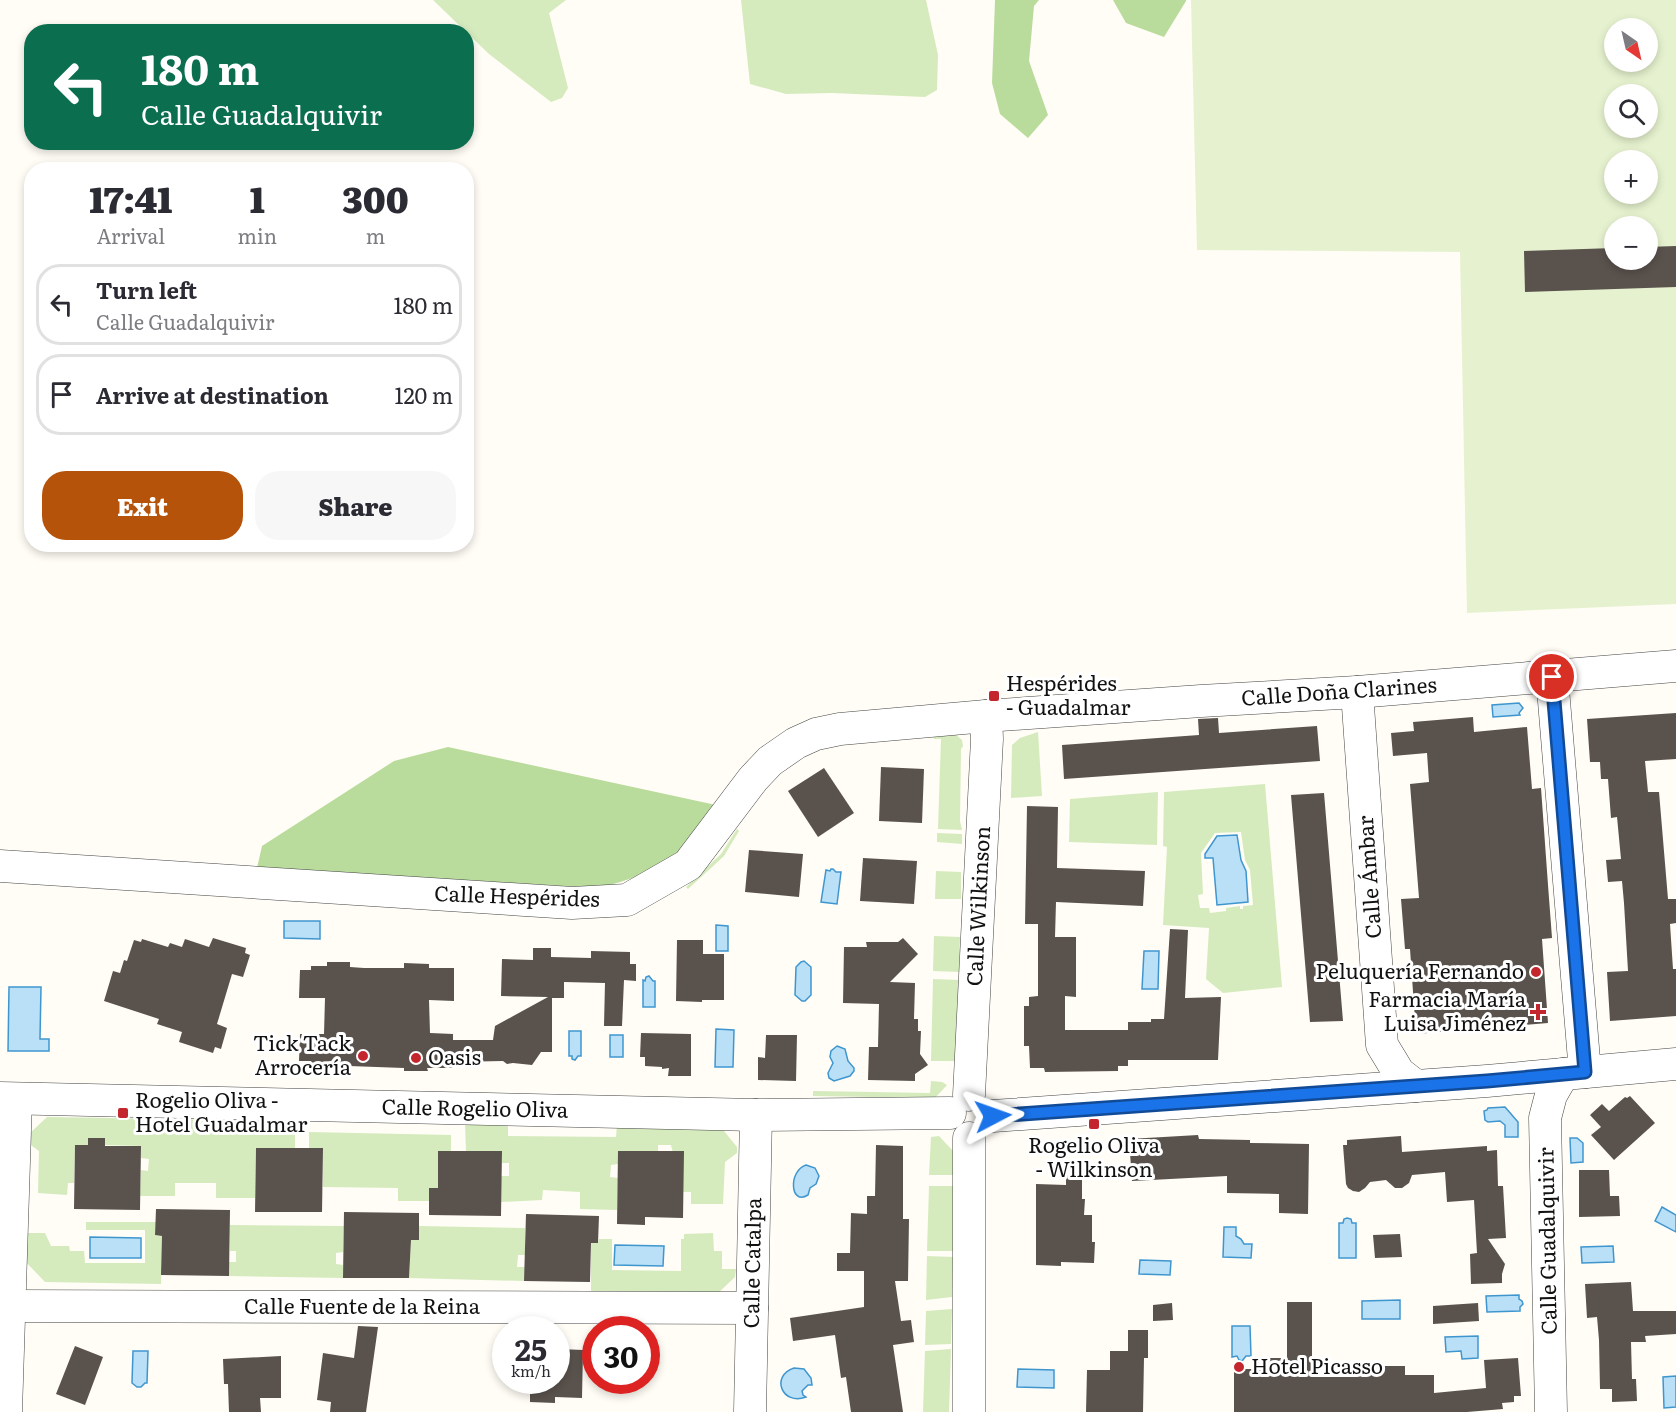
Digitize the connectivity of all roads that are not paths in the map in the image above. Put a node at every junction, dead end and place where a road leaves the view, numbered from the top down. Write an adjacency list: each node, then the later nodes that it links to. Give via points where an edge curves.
1 (1676, 666): 2 (street, Calle Doña Clarines)
2 (1552, 677): 3 (street, Calle Doña Clarines); 7 (street)
3 (1357, 692): 4 (street, Calle Doña Clarines); 8 (street, Calle Ámbar, via 1382,1046 1399,1074)
4 (994, 716): 5 (street, Calle Hespérides, via 840,729 796,743 753,778 688,865 627,900 572,903); 10 (street, Calle Wilkinson, via 987,739)
5 (0, 866)
6 (1676, 1064): 7 (street)
7 (1574, 1073): 8 (street); 19 (street, Calle Guadalquivir, via 1551,1095 1545,1118)
8 (1416, 1086): 12 (street)
9 (8, 1099): 11 (street, Calle Rogelio Oliva); 15 (street)
10 (960, 1104): 11 (street, Calle Rogelio Oliva); 12 (street, via 976,1096 983,1098); 13 (street, via 950,1120 957,1132)
11 (756, 1115): 14 (street, Calle Catalpa)
12 (993, 1116): 13 (street, via 988,1130)
13 (969, 1138): 18 (street)
14 (752, 1308): 15 (street, Calle Fuente de la Reina); 17 (street, Calle Catalpa)
15 (5, 1326): 16 (street)
16 (6, 1412)
17 (750, 1412)
18 (969, 1412)
19 (1551, 1412)

